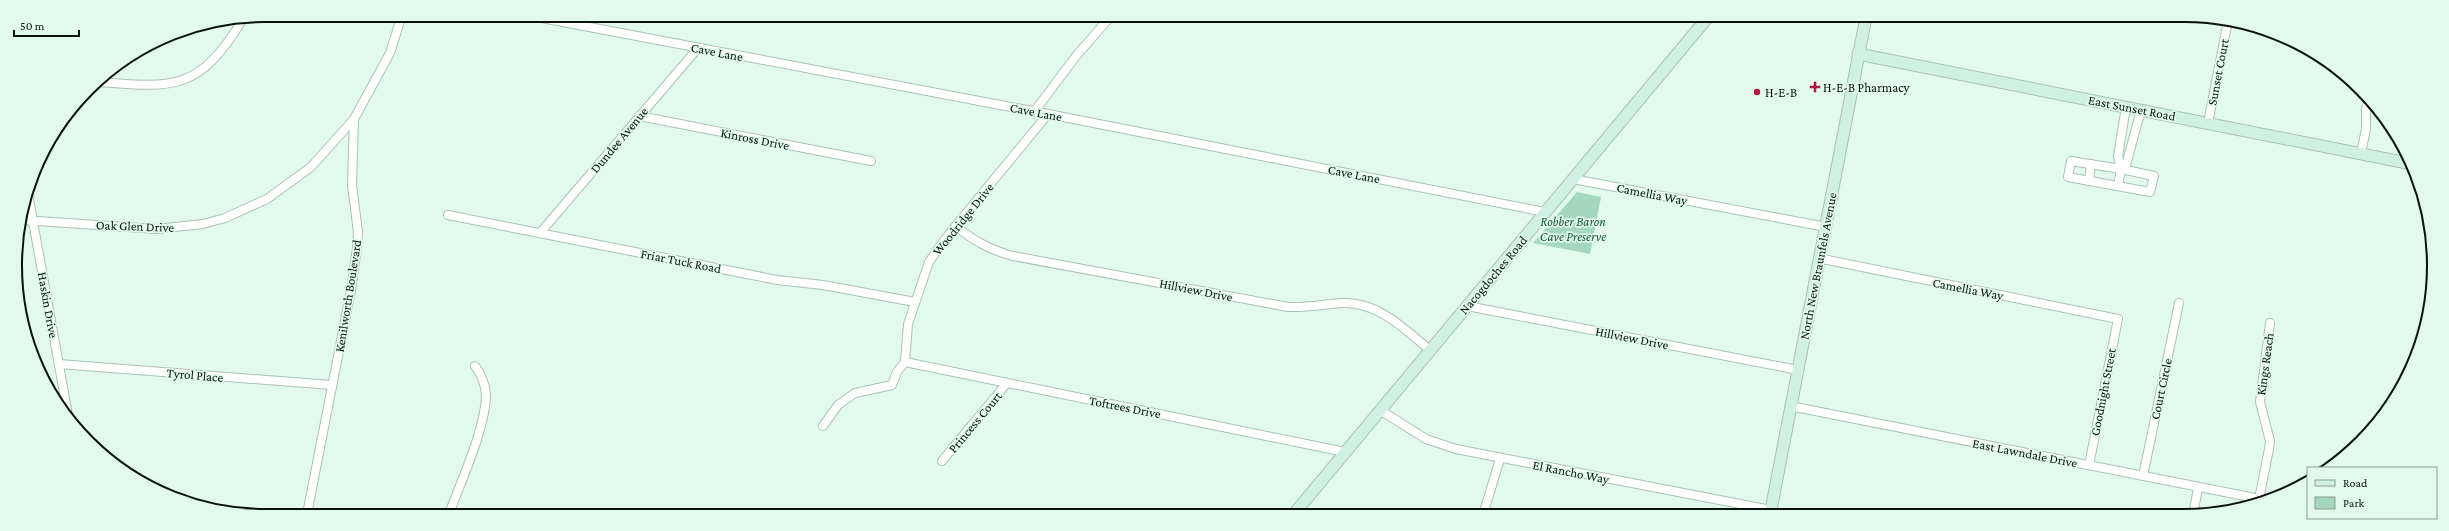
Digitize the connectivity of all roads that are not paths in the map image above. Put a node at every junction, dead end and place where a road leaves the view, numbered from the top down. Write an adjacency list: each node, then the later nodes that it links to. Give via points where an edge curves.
1 (400, 22): 17 (street, Kenilworth Boulevard, via 390,53)
2 (569, 22): 8 (street, Cave Lane)
3 (1105, 22): 14 (street)
4 (1704, 22): 26 (street, Nacogdoches Road)
5 (1865, 22): 9 (street, North New Braunfels Avenue)
6 (240, 24): 10 (street, via 215,59 182,81 158,86)
7 (2227, 26): 18 (street, Sunset Court)
8 (698, 48): 14 (street, Cave Lane); 16 (street, Dundee Avenue)
9 (1858, 54): 12 (street, East Sunset Road); 35 (street, North New Braunfels Avenue)
10 (105, 82)
11 (2367, 105): 21 (street)
12 (2126, 107): 13 (street, East Sunset Road); 19 (street)
13 (2141, 110): 18 (street, East Sunset Road); 20 (street)
14 (1034, 112): 15 (street, Cave Lane)
15 (1048, 114): 30 (street, Cave Lane); 34 (street, Woodridge Drive)
16 (639, 116): 22 (street, Kinross Drive); 36 (street, Dundee Avenue)
17 (354, 119): 33 (street, Oak Glen Drive, via 311,167 267,199 225,218 195,225 156,229); 49 (street, Kenilworth Boulevard, via 352,185 358,232 357,248)
18 (2208, 123): 21 (street, East Sunset Road)
19 (2120, 142): 20 (street); 25 (street, via 2118,156)
20 (2132, 145): 25 (street, via 2129,158)
21 (2361, 153): 23 (street, East Sunset Road)
22 (871, 161)
23 (2404, 162)
24 (2091, 164): 25 (street); 27 (street); 27 (street, via 2071,161 2068,177)
25 (2121, 168): 28 (street); 28 (street, via 2154,176 2150,192)
26 (1573, 179): 30 (street, Nacogdoches Road); 35 (street, Camellia Way)
27 (2089, 181): 28 (street)
28 (2118, 186)
29 (30, 203): 33 (street, Haskin Drive)
30 (1545, 212): 40 (street, Nacogdoches Road)
31 (448, 215): 36 (street, Friar Tuck Road)
32 (27, 220): 33 (street, Oak Glen Drive)
33 (34, 221): 45 (street, Haskin Drive)
34 (956, 227): 38 (street, Woodridge Drive, via 929,262); 43 (street, Hillview Drive, via 977,243 996,252 1013,256 1288,307 1318,307 1341,303 1370,307 1383,313)
35 (1826, 227): 37 (street, North New Braunfels Avenue)
36 (540, 233): 38 (street, Friar Tuck Road, via 778,280 823,285)
37 (1818, 258): 41 (street, Camellia Way); 47 (street, North New Braunfels Avenue)
38 (915, 302): 44 (street, Woodridge Drive, via 905,341)
39 (2179, 303): 58 (street, Court Circle)
40 (1467, 306): 43 (street, Nacogdoches Road); 47 (street, Hillview Drive)
41 (2118, 319): 57 (street, Goodnight Street)
42 (2270, 323): 60 (street, Kings Reach, via 2260,402 2270,441)
43 (1430, 350): 52 (street, Nacogdoches Road)
44 (905, 362): 48 (street, Toftrees Drive); 53 (street, via 897,372 892,386 855,392 838,406)
45 (59, 364): 49 (street, Tyrol Place); 50 (street, Haskin Drive)
46 (475, 366): 64 (street, via 484,383 485,406)
47 (1798, 370): 51 (street, North New Braunfels Avenue)
48 (1007, 383): 54 (street, Toftrees Drive); 56 (street, Princess Court)
49 (332, 385): 63 (street, Kenilworth Boulevard)
50 (66, 406)
51 (1790, 406): 57 (street, East Lawndale Drive); 68 (street, North New Braunfels Avenue)
52 (1380, 410): 54 (street, Nacogdoches Road); 55 (street, El Rancho Way, via 1433,442)
53 (824, 426)
54 (1345, 452): 65 (street, Nacogdoches Road)
55 (1500, 459): 66 (street); 67 (street, El Rancho Way)
56 (942, 461)
57 (2088, 465): 58 (street, East Lawndale Drive)
58 (2143, 476): 59 (street, East Lawndale Drive)
59 (2198, 488): 61 (street, East Lawndale Drive); 62 (street)
60 (2260, 497)
61 (2255, 498)
62 (2194, 508)
63 (308, 509)
64 (451, 509)
65 (1299, 509)
66 (1485, 509)
67 (1750, 509)
68 (1771, 509)

